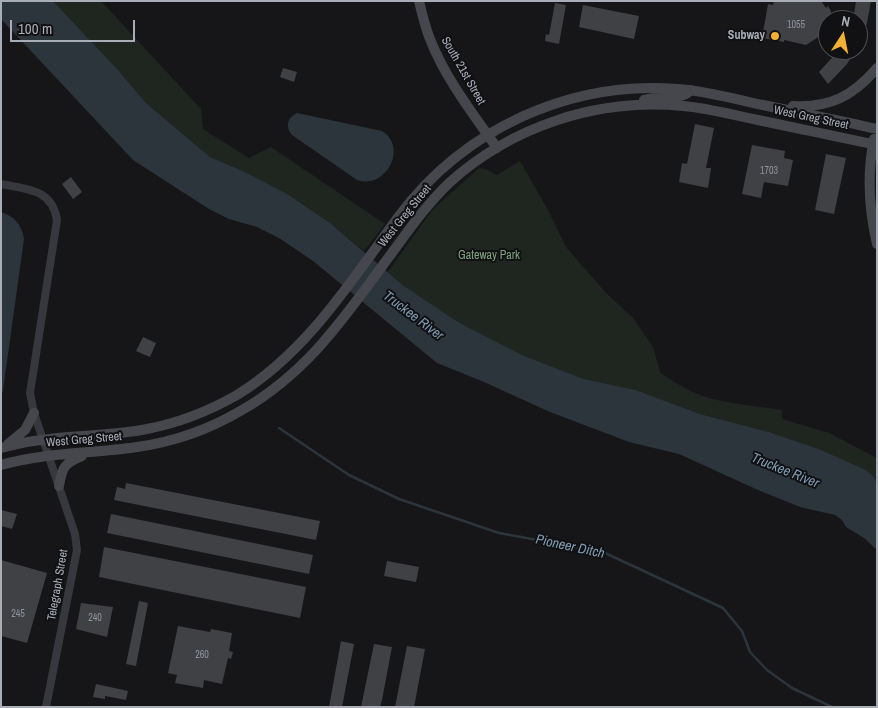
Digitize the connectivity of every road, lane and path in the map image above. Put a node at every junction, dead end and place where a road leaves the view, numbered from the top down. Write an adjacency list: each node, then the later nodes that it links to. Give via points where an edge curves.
1 (419, 1): 7 (main road, South 21st Street, via 436,52)
2 (877, 68): 4 (main road, via 860,86 834,101 808,107)
3 (691, 90): 4 (main road, West Greg Street); 5 (main road, via 685,95); 7 (main road, West Greg Street, via 633,88 588,95 545,107)
4 (759, 104): 6 (main road, West Greg Street)
5 (626, 105): 8 (main road, West Greg Street, via 666,104 701,108); 9 (main road, West Greg Street, via 559,119)
6 (876, 127): 8 (main road)
7 (487, 135): 9 (main road, South 21st Street); 13 (main road, West Greg Street, via 431,179 295,351 269,373 202,412 149,429)
8 (875, 144): 11 (main road, via 870,196)
9 (497, 148): 15 (main road, West Greg Street, via 448,184 324,342 294,373 257,401 187,435 154,444)
10 (1, 184): 12 (street, Telegraph Street, via 43,195 54,208 57,220 31,386)
11 (877, 244)
12 (34, 413): 13 (street, Telegraph Street); 14 (main road, via 25,430)
13 (43, 439): 14 (main road, West Greg Street); 16 (street, Telegraph Street)
14 (3, 448)
15 (91, 452): 16 (main road, West Greg Street); 18 (main road, via 66,465)
16 (48, 455): 17 (main road, West Greg Street); 18 (street, Telegraph Street)
17 (1, 465)
18 (59, 486): 19 (street, Telegraph Street, via 77,550)
19 (46, 707)

